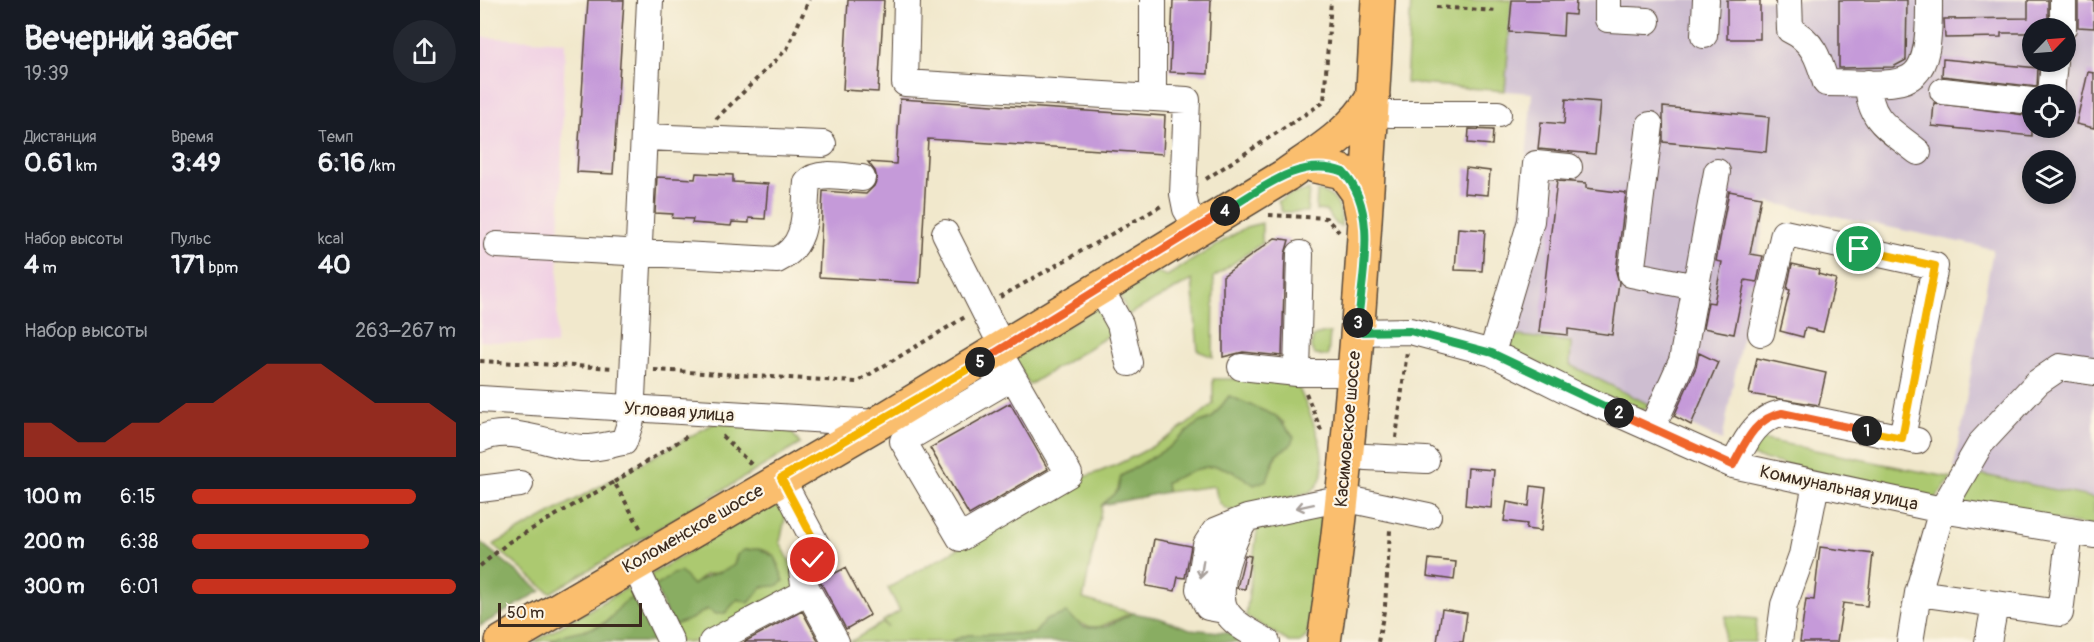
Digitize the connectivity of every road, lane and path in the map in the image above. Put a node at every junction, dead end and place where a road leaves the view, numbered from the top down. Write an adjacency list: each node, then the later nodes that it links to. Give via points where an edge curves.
1 (650, 0): 24 (street)
2 (809, 0): 25 (path, via 787,48)
3 (907, 0): 19 (street, via 905,83)
4 (1153, 0): 19 (street)
5 (1378, 0): 21 (main road, Касимовское шоссе)
6 (1398, 0): 21 (main road, Касимовское шоссе)
7 (1608, 0): 15 (street, via 1608,19)
8 (1706, 0): 16 (street)
9 (1789, 0): 17 (street, via 1790,30 1815,49 1826,83)
10 (1929, 0): 17 (street, via 1929,39 1922,68 1912,78 1898,83)
11 (2063, 0): 14 (street)
12 (1436, 7): 13 (path)
13 (1497, 10)
14 (2063, 18)
15 (1647, 21)
16 (1704, 35)
17 (1868, 83): 28 (street, via 1869,103 1876,117)
18 (1943, 91): 20 (street)
19 (1153, 98): 35 (street, via 1187,100 1183,194)
20 (2022, 100)
21 (1382, 105): 22 (street); 27 (main road, Касимовское шоссе); 29 (main road, Коломенское шоссе, via 1363,114); 33 (main road, Касимовское шоссе)
22 (1498, 114)
23 (1650, 125): 40 (street, via 1631,274)
24 (644, 137): 25 (street); 38 (street)
25 (697, 139): 26 (street)
26 (823, 144)
27 (1370, 147): 29 (main road, Коломенское шоссе, via 1352,160); 33 (main road, via 1377,158); 34 (main road, Касимовское шоссе)
28 (1918, 152)
29 (1308, 163): 34 (main road, via 1343,172 1358,193); 35 (main road, Коломенское шоссе)
30 (1569, 167): 44 (street, via 1536,164 1531,221)
31 (1717, 172): 40 (street)
32 (862, 178): 38 (street, via 811,178 807,182 803,233 794,249 777,260)
33 (1385, 192): 42 (main road, Касимовское шоссе)
34 (1365, 225): 42 (main road, Касимовское шоссе)
35 (1197, 228): 41 (main road, Коломенское шоссе)
36 (945, 233): 45 (street)
37 (497, 245): 38 (street)
38 (638, 252): 52 (street)
39 (1300, 254): 49 (street)
40 (1696, 287): 55 (street, via 1682,361)
41 (1100, 288): 45 (main road, Коломенское шоссе); 46 (street, via 1120,324)
42 (1366, 332): 44 (street, Коммунальная улица, via 1410,331); 50 (main road, Касимовское шоссе); 57 (main road, Касимовское шоссе)
43 (1761, 333): 59 (street, via 1784,232 1935,266 1910,440 1782,413 1759,423)
44 (1492, 353): 55 (street, Коммунальная улица)
45 (1004, 359): 45 (street, via 1069,474 960,538 903,441); 54 (main road, Коломенское шоссе)
46 (1129, 363)
47 (1241, 368): 49 (street)
48 (2094, 372): 66 (street, via 2060,367 2038,382 1981,443)
49 (1297, 373): 50 (street)
50 (1354, 373): 65 (main road, Касимовское шоссе)
51 (480, 399): 52 (street, Угловая улица)
52 (629, 409): 53 (street, Угловая улица); 56 (street, via 631,420 624,442 582,448 545,439 490,434)
53 (710, 418): 54 (street, Угловая улица); 60 (path); 61 (path)
54 (878, 423): 60 (main road, Коломенское шоссе)
55 (1652, 428): 59 (street, Коммунальная улица, via 1693,436)
56 (480, 439)
57 (1366, 457): 58 (street); 65 (main road, Касимовское шоссе)
58 (1426, 460)
59 (1733, 465): 63 (street, Коммунальная улица)
60 (771, 476): 69 (main road, Коломенское шоссе); 71 (street, via 817,546 813,560 802,571)
61 (614, 482): 69 (path); 70 (path, via 509,542)
62 (520, 484): 64 (street)
63 (1816, 484): 66 (street, Коммунальная улица); 81 (street, via 1802,555 1784,605)
64 (480, 489)
65 (1353, 499): 67 (street); 78 (street, one-way to 78, via 1246,518 1238,529 1228,556 1224,610); 79 (main road, Касимовское шоссе); 80 (main road, Касимовское шоссе)
66 (1942, 510): 68 (street, Коммунальная улица); 72 (street)
67 (1428, 516)
68 (2082, 533): 73 (street, via 2060,613)
69 (644, 558): 74 (main road, Коломенское шоссе); 75 (street)
70 (480, 566)
71 (808, 591): 76 (street); 77 (street)
72 (1918, 593): 73 (street); 82 (street)
73 (1995, 605): 83 (street)
74 (502, 642)
75 (671, 642)
76 (712, 642)
77 (836, 642)
78 (1267, 642)
79 (1324, 642)
80 (1344, 642)
81 (1779, 642)
82 (1910, 642)
83 (1988, 642)

